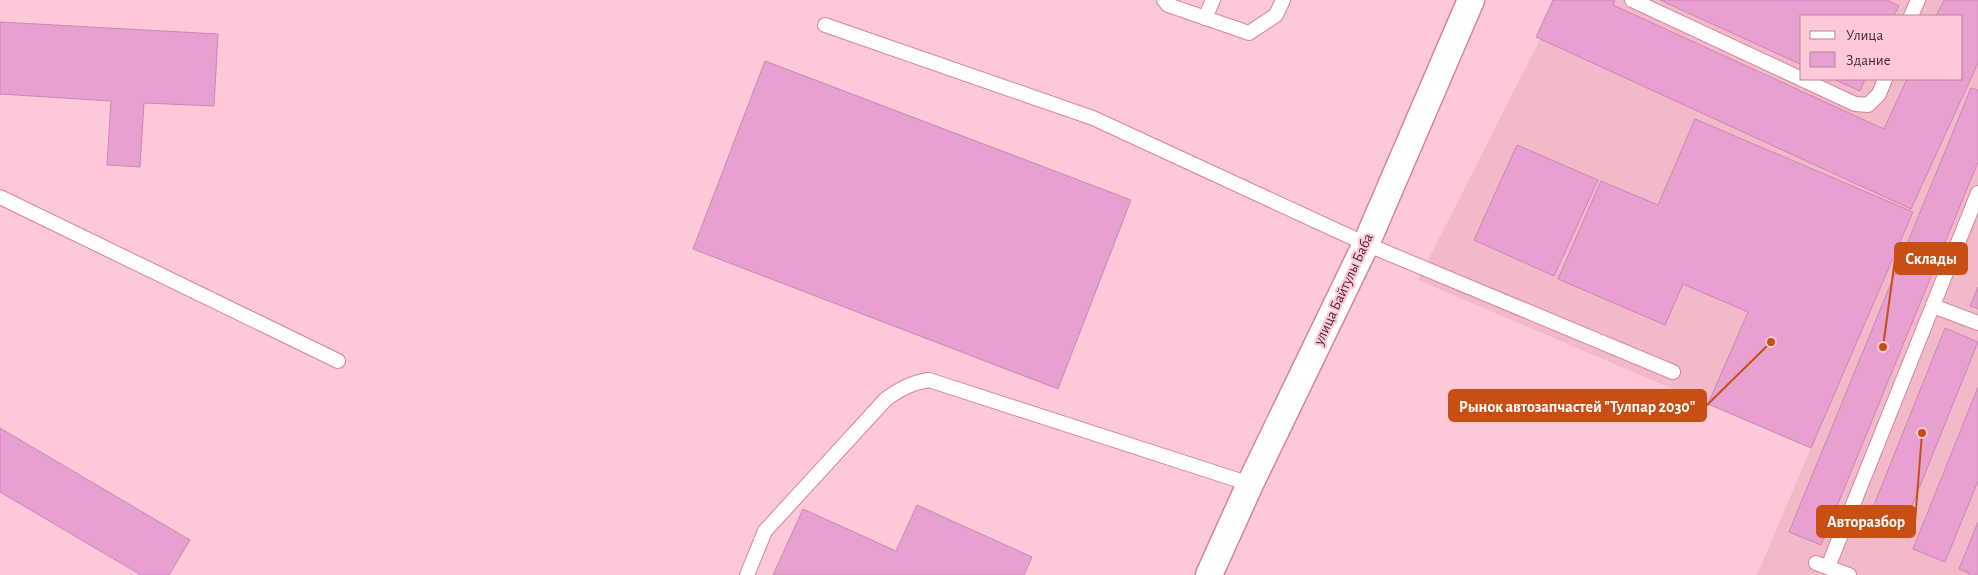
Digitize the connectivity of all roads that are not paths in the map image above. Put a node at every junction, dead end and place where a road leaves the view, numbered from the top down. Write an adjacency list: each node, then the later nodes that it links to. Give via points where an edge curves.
1 (1164, 0): 8 (lane)
2 (1213, 0): 8 (lane)
3 (1283, 0): 8 (lane, via 1276,15 1249,33)
4 (1470, 0): 15 (street, улица Байтулы Баба)
5 (1632, 0): 10 (lane)
6 (1918, 0): 7 (lane)
7 (1912, 15)
8 (1205, 18)
9 (825, 25): 15 (lane, via 1093,118)
10 (1800, 78)
11 (1804, 80): 12 (lane, via 1855,104 1868,105 1879,94)
12 (1885, 80)
13 (1978, 192): 16 (lane)
14 (0, 197): 18 (lane)
15 (1366, 244): 19 (lane); 20 (street, улица Байтулы Баба)
16 (1933, 306): 17 (lane); 23 (lane, via 1822,565)
17 (1978, 323)
18 (338, 361)
19 (1673, 372)
20 (1250, 484): 21 (lane, via 929,380 916,382 902,387 886,399 765,531); 22 (street, улица Байтулы Баба)
21 (747, 575)
22 (1209, 575)
23 (1849, 575)

